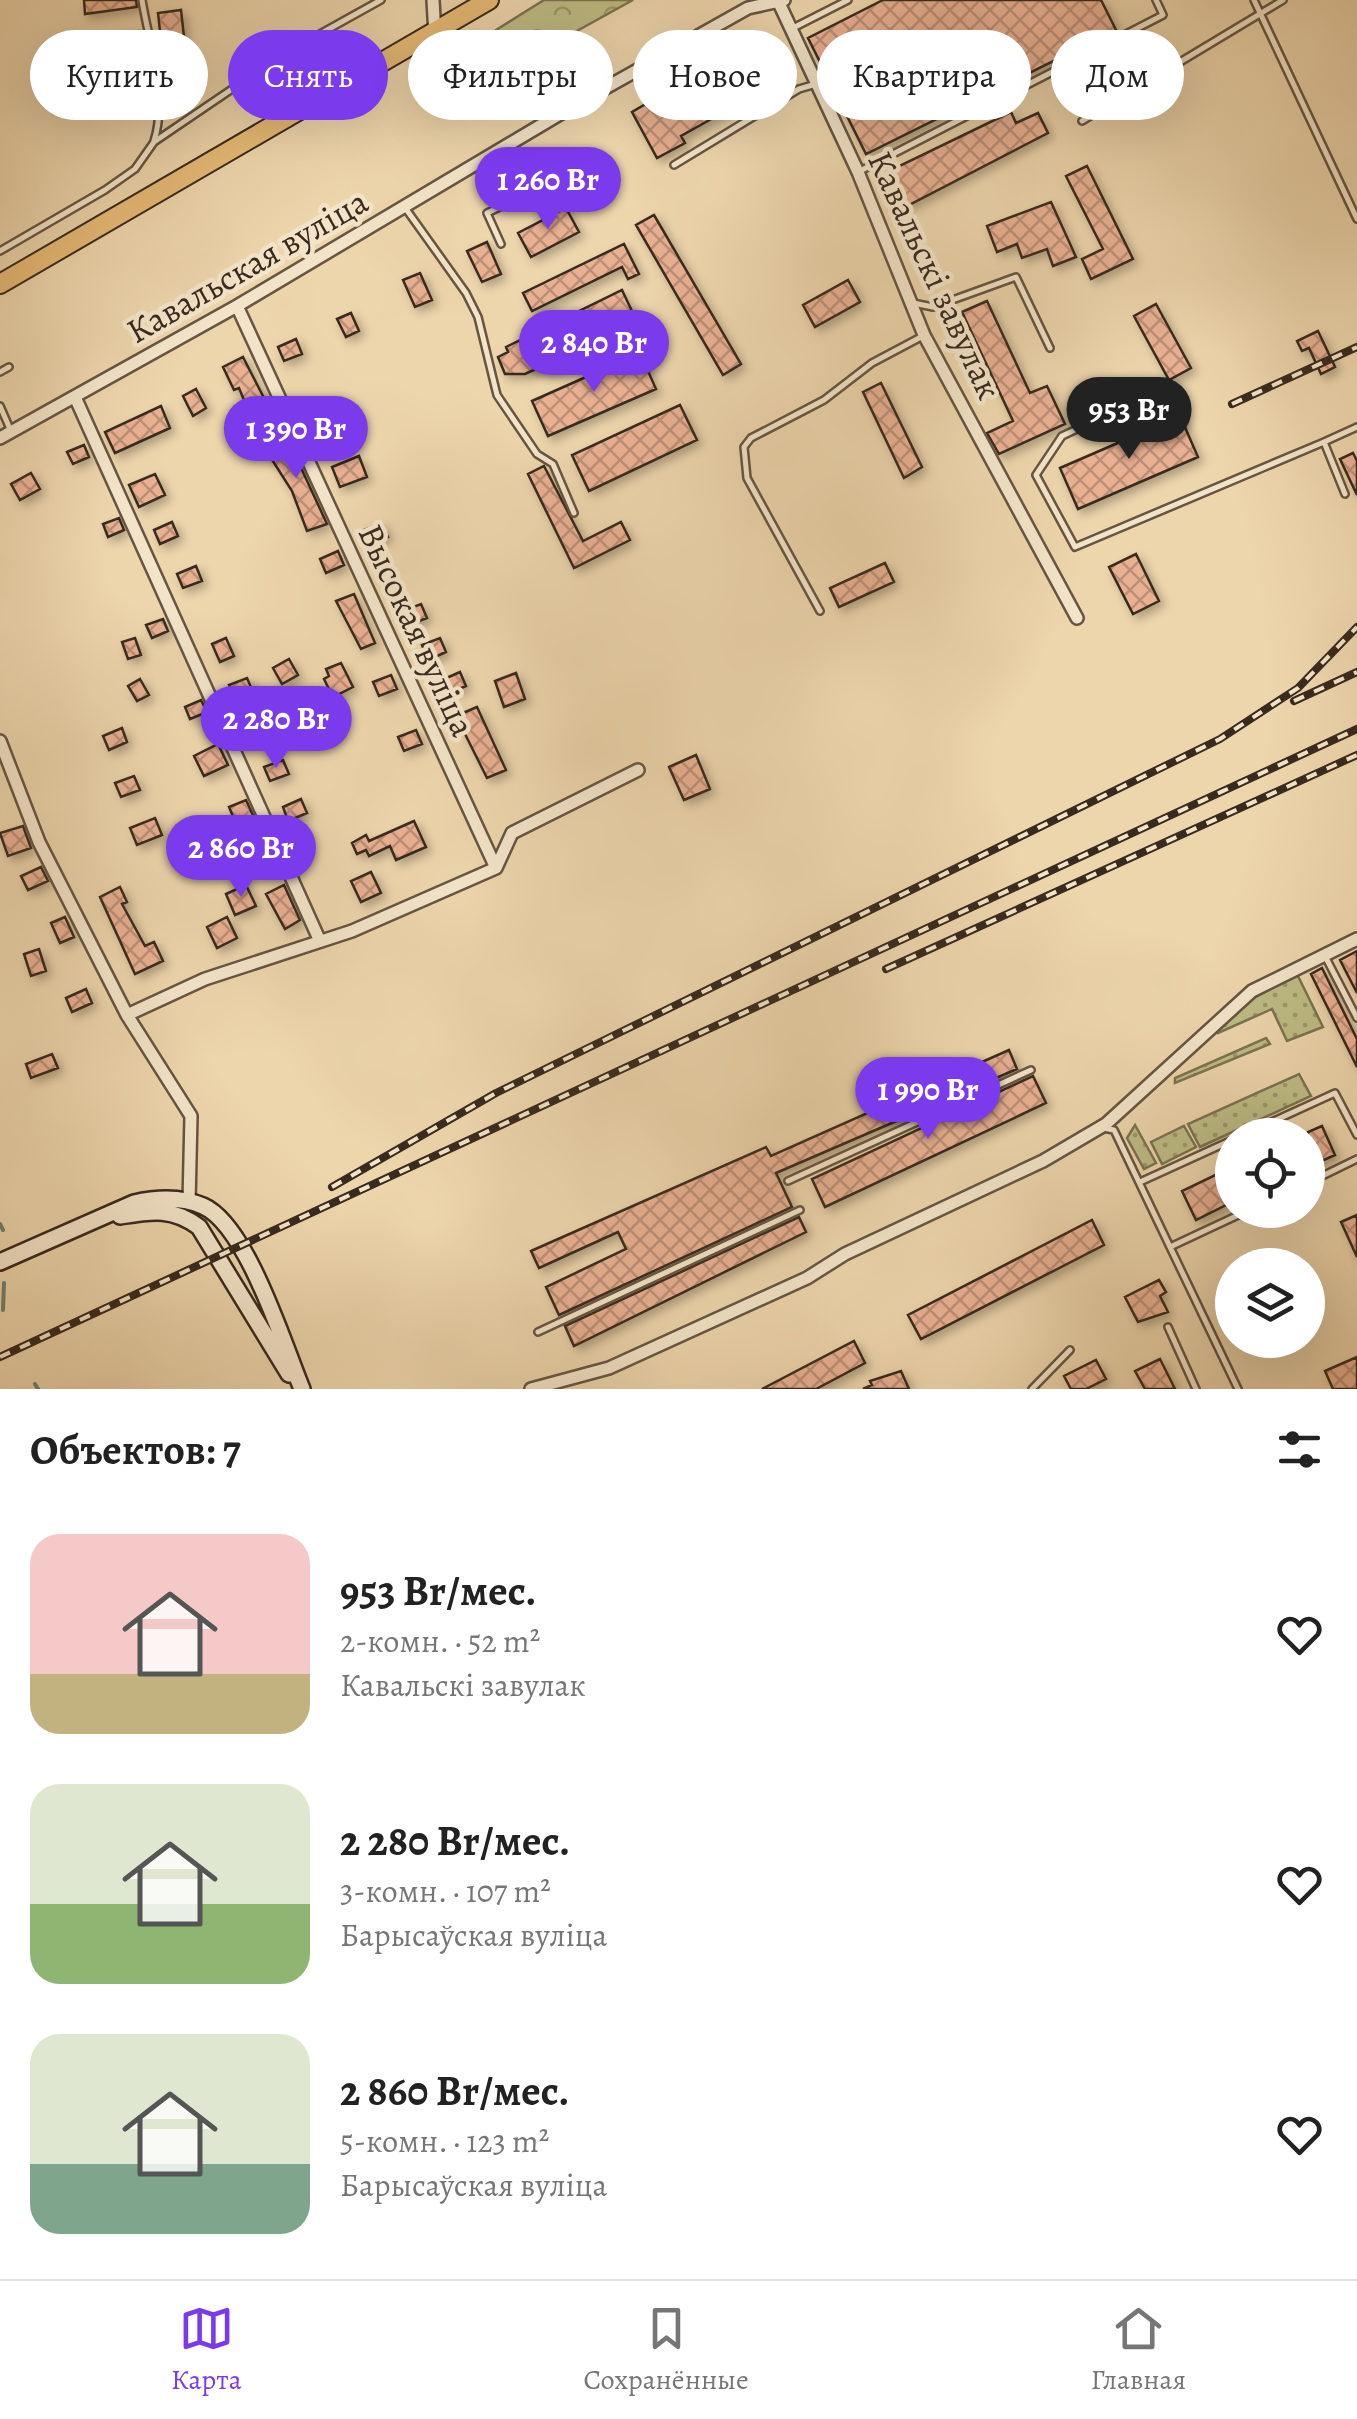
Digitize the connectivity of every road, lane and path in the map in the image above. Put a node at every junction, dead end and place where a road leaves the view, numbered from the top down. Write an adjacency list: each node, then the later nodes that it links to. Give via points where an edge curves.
1 (142, 0): 17 (lane, via 158,95)
2 (382, 0): 17 (lane, via 282,55)
3 (433, 0): 12 (street)
4 (488, 0): 13 (main road)
5 (848, 0): 11 (lane)
6 (1156, 0): 20 (lane, via 1162,15)
7 (1254, 0): 10 (lane)
8 (1283, 0): 10 (lane)
9 (781, 1): 11 (street, Кавальскі завулак); 18 (street, Кавальская вуліца, via 748,8)
10 (1260, 12): 16 (lane); 22 (lane)
11 (790, 29): 15 (street, Кавальскі завулак)
12 (435, 30)
13 (441, 30)
14 (408, 50): 25 (main road)
15 (816, 84): 19 (lane); 20 (street, Кавальскі завулак)
16 (1082, 121)
17 (154, 144): 24 (lane, via 120,180)
18 (500, 150): 21 (street, Кавальская вуліца); 23 (lane, via 525,195 487,213)
19 (674, 165)
20 (858, 172): 26 (street, Кавальскі завулак)
21 (404, 206): 27 (street, Кавальская вуліца); 39 (lane, via 466,293 497,395 537,454 553,464)
22 (1357, 220)
23 (502, 244)
24 (0, 251)
25 (0, 284)
26 (910, 303): 28 (street, Кавальскі завулак); 29 (lane, via 933,307 1016,277)
27 (237, 306): 33 (street, Кавальская вуліца); 44 (street, Высокая вуліца)
28 (924, 335): 40 (lane, via 744,447 747,478); 41 (street, Кавальскі завулак)
29 (1050, 348)
30 (10, 367): 31 (lane)
31 (0, 372)
32 (1150, 394): 37 (lane, via 1062,436 1036,475 1075,547)
33 (75, 398): 36 (street, Кавальская вуліца); 45 (street)
34 (0, 406): 36 (lane)
35 (1357, 427): 37 (lane)
36 (6, 435)
37 (1324, 442): 38 (lane)
38 (1344, 494)
39 (574, 513)
40 (820, 612)
41 (1077, 618)
42 (0, 741): 48 (street, via 39,842)
43 (638, 770): 44 (street, via 512,834)
44 (496, 868): 45 (street, via 352,932)
45 (319, 939): 48 (street)
46 (1357, 939): 47 (street)
47 (1324, 955): 49 (lane); 52 (street, via 1252,991)
48 (127, 1015): 59 (street, via 191,1116)
49 (1357, 1018)
50 (1031, 1070): 57 (lane)
51 (1280, 1118): 53 (lane, via 1335,1093)
52 (1100, 1128): 58 (lane, via 1114,1130); 68 (street, via 808,1278)
53 (1357, 1135)
54 (1215, 1148): 58 (lane)
55 (1357, 1159): 56 (lane)
56 (1325, 1174)
57 (788, 1181)
58 (1139, 1182): 63 (lane)
59 (188, 1202): 61 (main road, via 134,1202); 69 (main road, via 206,1207 229,1230)
60 (800, 1210): 66 (lane)
61 (106, 1218): 64 (main road); 69 (main road, via 158,1209 199,1227)
62 (1215, 1226): 63 (lane)
63 (1170, 1247): 73 (lane)
64 (0, 1262)
65 (1168, 1328): 72 (lane)
66 (538, 1332)
67 (1070, 1350): 71 (lane)
68 (580, 1383): 70 (street, via 559,1378)
69 (301, 1389)
70 (531, 1389)
71 (1032, 1389)
72 (1196, 1389)
73 (1238, 1389)

